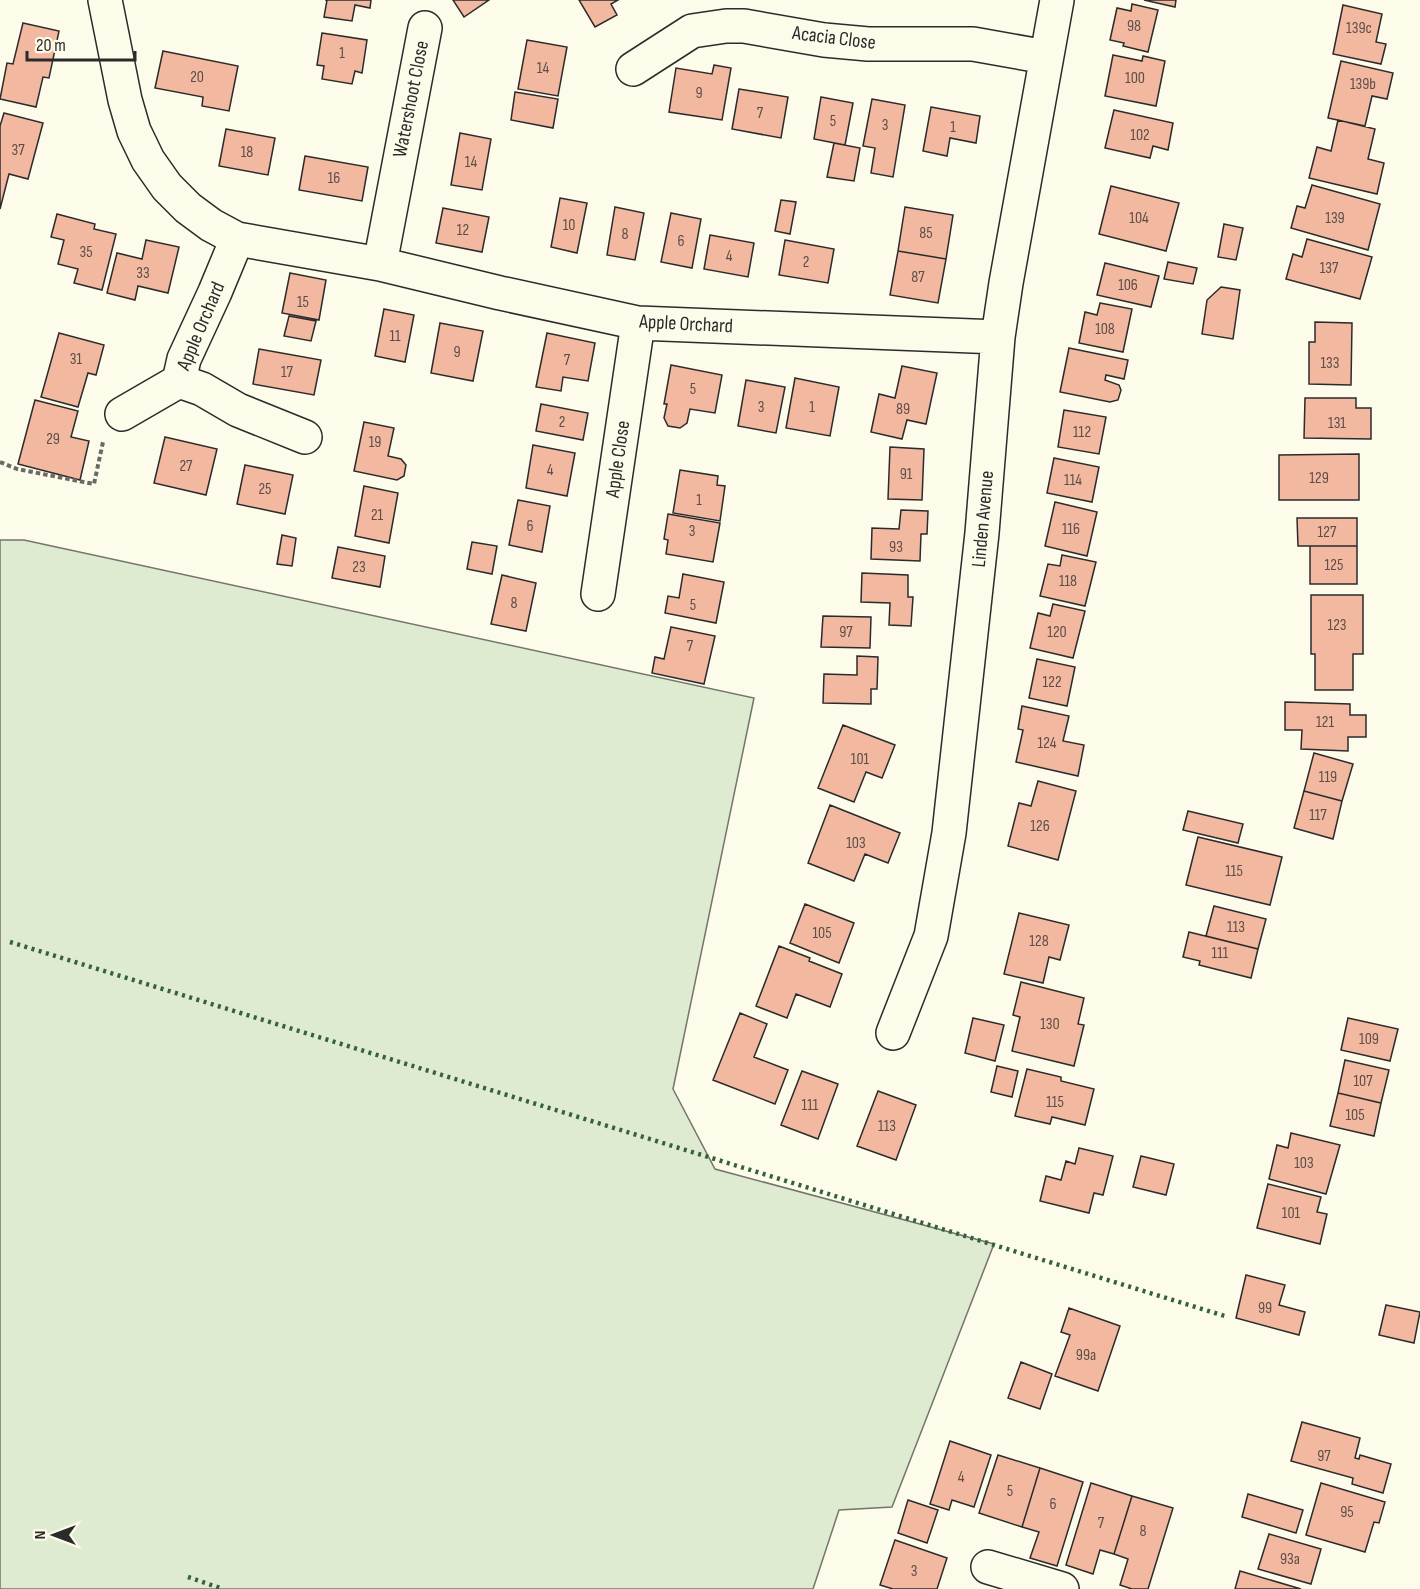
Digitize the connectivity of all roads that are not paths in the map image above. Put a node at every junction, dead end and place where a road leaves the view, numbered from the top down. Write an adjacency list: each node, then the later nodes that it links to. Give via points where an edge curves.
1 (105, 0): 6 (street, Apple Orchard, via 125,100 148,160 188,208)
2 (1057, 0): 4 (street, Linden Avenue)
3 (426, 28): 7 (street, Watershoot Close)
4 (1047, 57): 5 (street, Acacia Close, via 973,44 857,43 726,26 692,31); 9 (street, Linden Avenue)
5 (633, 69)
6 (237, 239): 7 (street, Apple Orchard); 10 (street, Apple Orchard, via 184,359)
7 (380, 264): 8 (street, Apple Orchard)
8 (638, 323): 9 (street, Apple Orchard); 13 (street, Apple Close)
9 (999, 337): 14 (street, Linden Avenue, via 949,833 931,936)
10 (179, 381): 11 (street, Apple Orchard); 12 (street, Apple Orchard)
11 (122, 414)
12 (305, 437)
13 (598, 594)
14 (893, 1033)
15 (988, 1567): 16 (street)
16 (1062, 1589)

